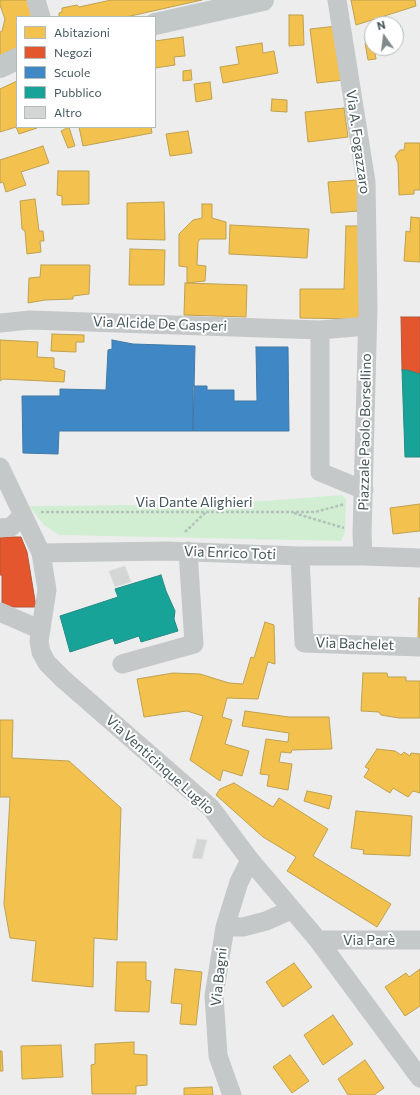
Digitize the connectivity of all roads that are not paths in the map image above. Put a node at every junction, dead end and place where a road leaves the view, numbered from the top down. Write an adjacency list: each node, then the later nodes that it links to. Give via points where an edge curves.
1 (36, 0): 4 (street)
2 (263, 0): 5 (main road)
3 (337, 0): 8 (street, Via A. Fogazzaro, via 366,182)
4 (41, 16)
5 (156, 24)
6 (16, 59): 7 (main road)
7 (0, 67)
8 (368, 317): 10 (street, Via Alcide De Gasperi); 12 (street, Piazzale Paolo Borsellino)
9 (0, 322): 10 (street, Via Alcide De Gasperi, via 30,320)
10 (320, 330): 12 (street, via 320,472)
11 (0, 467): 13 (street, Via Venticinque Luglio)
12 (363, 495): 18 (street, Piazzale Paolo Borsellino)
13 (23, 515): 14 (street, via 11,527); 16 (street, Via Venticinque Luglio)
14 (0, 528)
15 (188, 551): 16 (street, Via Enrico Toti); 17 (street, Via Enrico Toti); 23 (street, via 194,644)
16 (41, 553): 21 (street, Via Venticinque Luglio, via 47,590)
17 (300, 556): 18 (street, Via Enrico Toti); 22 (street, Via Bachelet, via 304,643)
18 (363, 556): 19 (street, Via Enrico Toti)
19 (420, 558)
20 (0, 612): 21 (street)
21 (42, 630): 24 (street, Via Venticinque Luglio, via 39,642 47,663 211,808)
22 (420, 647)
23 (122, 664)
24 (250, 860): 25 (street, Via Venticinque Luglio); 26 (street, Via Bagni, via 239,882)
25 (291, 910): 26 (street, via 266,921 243,927); 27 (street, Via Venticinque Luglio)
26 (225, 927): 30 (street, Via Bagni, via 214,996 218,1056)
27 (318, 940): 28 (street, Via Parè); 29 (street, Via Venticinque Luglio)
28 (420, 940)
29 (420, 1078)
30 (232, 1095)

